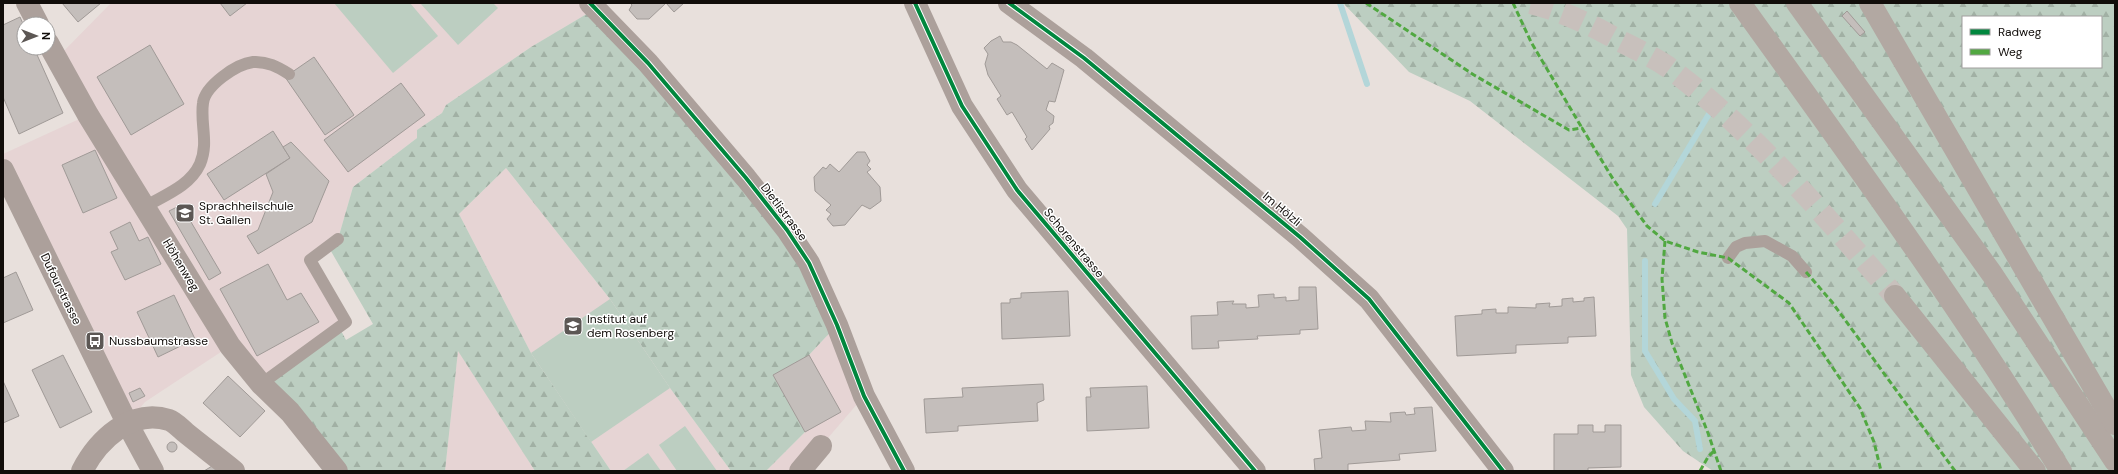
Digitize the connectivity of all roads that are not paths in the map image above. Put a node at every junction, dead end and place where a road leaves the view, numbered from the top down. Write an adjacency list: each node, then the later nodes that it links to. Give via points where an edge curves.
1 (27, 3): 8 (street)
2 (590, 3): 27 (street, Dietlistrasse, via 648,63 787,230 809,263 837,325 864,396)
3 (915, 3): 28 (street, Schorenstrasse, via 962,106 1017,190)
4 (1009, 3): 29 (street, Im Hölzli, via 1084,58 1300,237 1369,299)
5 (1740, 3): 31 (highway, via 1930,271 2011,391)
6 (1797, 3): 21 (highway, via 1988,268)
7 (1870, 3): 19 (highway)
8 (34, 16)
9 (55, 56): 12 (street, Höhenweg, via 88,115)
10 (289, 74): 12 (lane, via 272,64 252,62 230,72 212,85 203,102 205,144 200,164 190,180)
11 (3, 170): 18 (street, Dufourstrasse)
12 (146, 206): 17 (street, Höhenweg, via 230,346)
13 (338, 239): 17 (lane, via 310,260 346,322)
14 (1728, 258): 15 (lane, via 1736,247 1744,243 1765,241 1792,256)
15 (1806, 272)
16 (1895, 296): 30 (highway)
17 (261, 384): 25 (street, Höhenweg, via 290,412)
18 (127, 423): 22 (street, via 108,436); 23 (street, Dufourstrasse); 24 (street, via 146,417 170,420)
19 (2115, 424)
20 (821, 446): 26 (street)
21 (2115, 461)
22 (82, 471)
23 (154, 471)
24 (234, 471)
25 (337, 471)
26 (800, 471)
27 (904, 471)
28 (1255, 471)
29 (1503, 471)
30 (2036, 471)
31 (2061, 471)

